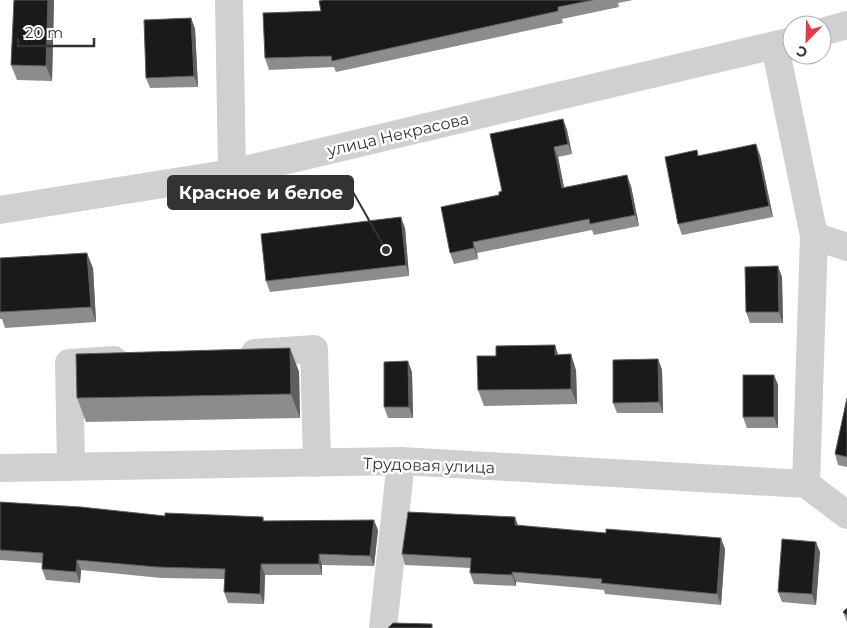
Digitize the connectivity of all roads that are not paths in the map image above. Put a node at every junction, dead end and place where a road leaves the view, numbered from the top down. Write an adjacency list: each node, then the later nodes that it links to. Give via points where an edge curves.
1 (229, 0): 6 (street)
2 (847, 25): 3 (street)
3 (832, 29)
4 (782, 44): 6 (street, улица Некрасова)
5 (787, 65): 8 (street)
6 (232, 173): 7 (street, улица Некрасова)
7 (0, 210)
8 (814, 236): 9 (street); 16 (street)
9 (847, 247)
10 (226, 354): 13 (street, via 314,349)
11 (138, 359): 14 (street, via 69,363)
12 (401, 461): 13 (street, Трудовая улица); 16 (street, Трудовая улица); 18 (street)
13 (316, 463): 14 (street, Трудовая улица)
14 (70, 467): 15 (street, Трудовая улица)
15 (0, 468)
16 (806, 484): 17 (street)
17 (847, 515)
18 (382, 628)

